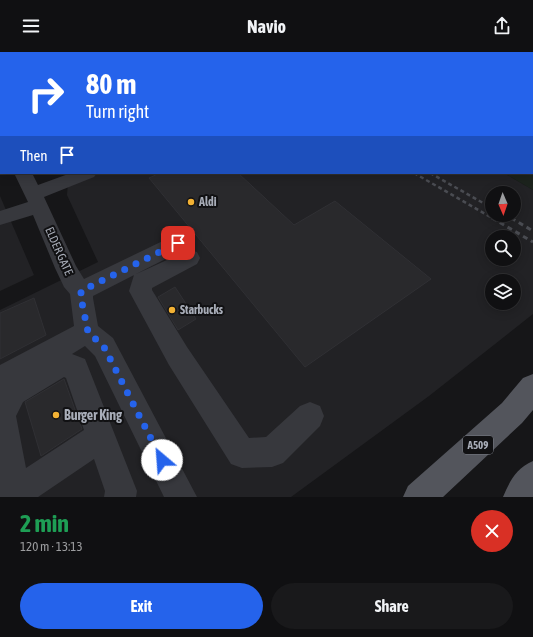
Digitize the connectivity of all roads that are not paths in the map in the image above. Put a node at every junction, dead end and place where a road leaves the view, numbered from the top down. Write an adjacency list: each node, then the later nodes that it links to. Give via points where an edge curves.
1 (24, 174): 3 (street, ELDER GATE)
2 (86, 174): 3 (street)
3 (37, 200): 4 (street); 5 (street, ELDER GATE, via 66,268)
4 (0, 218)
5 (81, 291): 6 (street, ELDER GATE); 9 (street, via 184,250 142,282 140,291 178,356 242,453 272,452)
6 (88, 332): 7 (street); 14 (street, via 104,347)
7 (0, 379)
8 (533, 388): 15 (main road, A509, via 512,413)
9 (310, 416)
10 (100, 431): 12 (street); 12 (street, via 89,419 71,373 64,370 15,398 10,414 25,472); 13 (street, via 121,491)
11 (533, 477): 16 (main road)
12 (15, 494)
13 (120, 497)
14 (181, 497)
15 (419, 497)
16 (519, 497)

